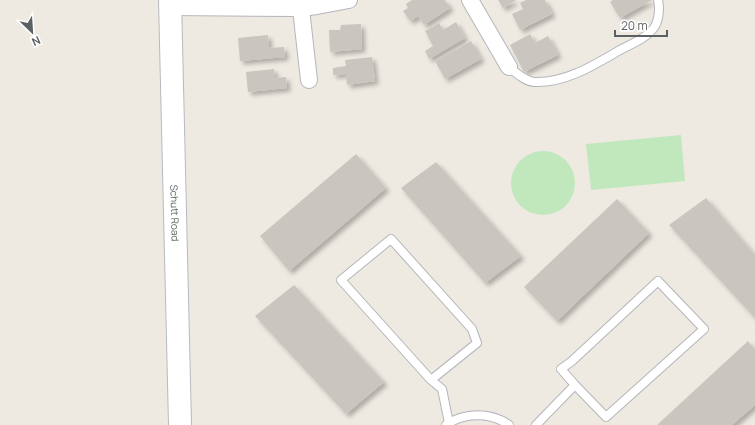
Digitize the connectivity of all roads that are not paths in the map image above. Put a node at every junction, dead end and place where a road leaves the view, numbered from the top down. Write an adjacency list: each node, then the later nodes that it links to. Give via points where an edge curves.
1 (349, 0): 5 (street, via 317,6)
2 (470, 0): 6 (street)
3 (658, 0): 6 (lane, via 659,17 654,28 642,38 581,71 556,80 534,82 518,75)
4 (170, 4): 5 (street); 11 (street, Schutt Road)
5 (300, 4): 7 (street)
6 (509, 67)
7 (309, 80)
8 (431, 380): 8 (lane, via 341,280 391,239 472,328 476,342); 10 (lane, via 442,389)
9 (575, 385): 9 (lane, via 606,417 704,329 658,281 561,369); 13 (lane)
10 (447, 424): 12 (lane, via 471,415 483,415)
11 (180, 425)
12 (509, 425)
13 (536, 425)

